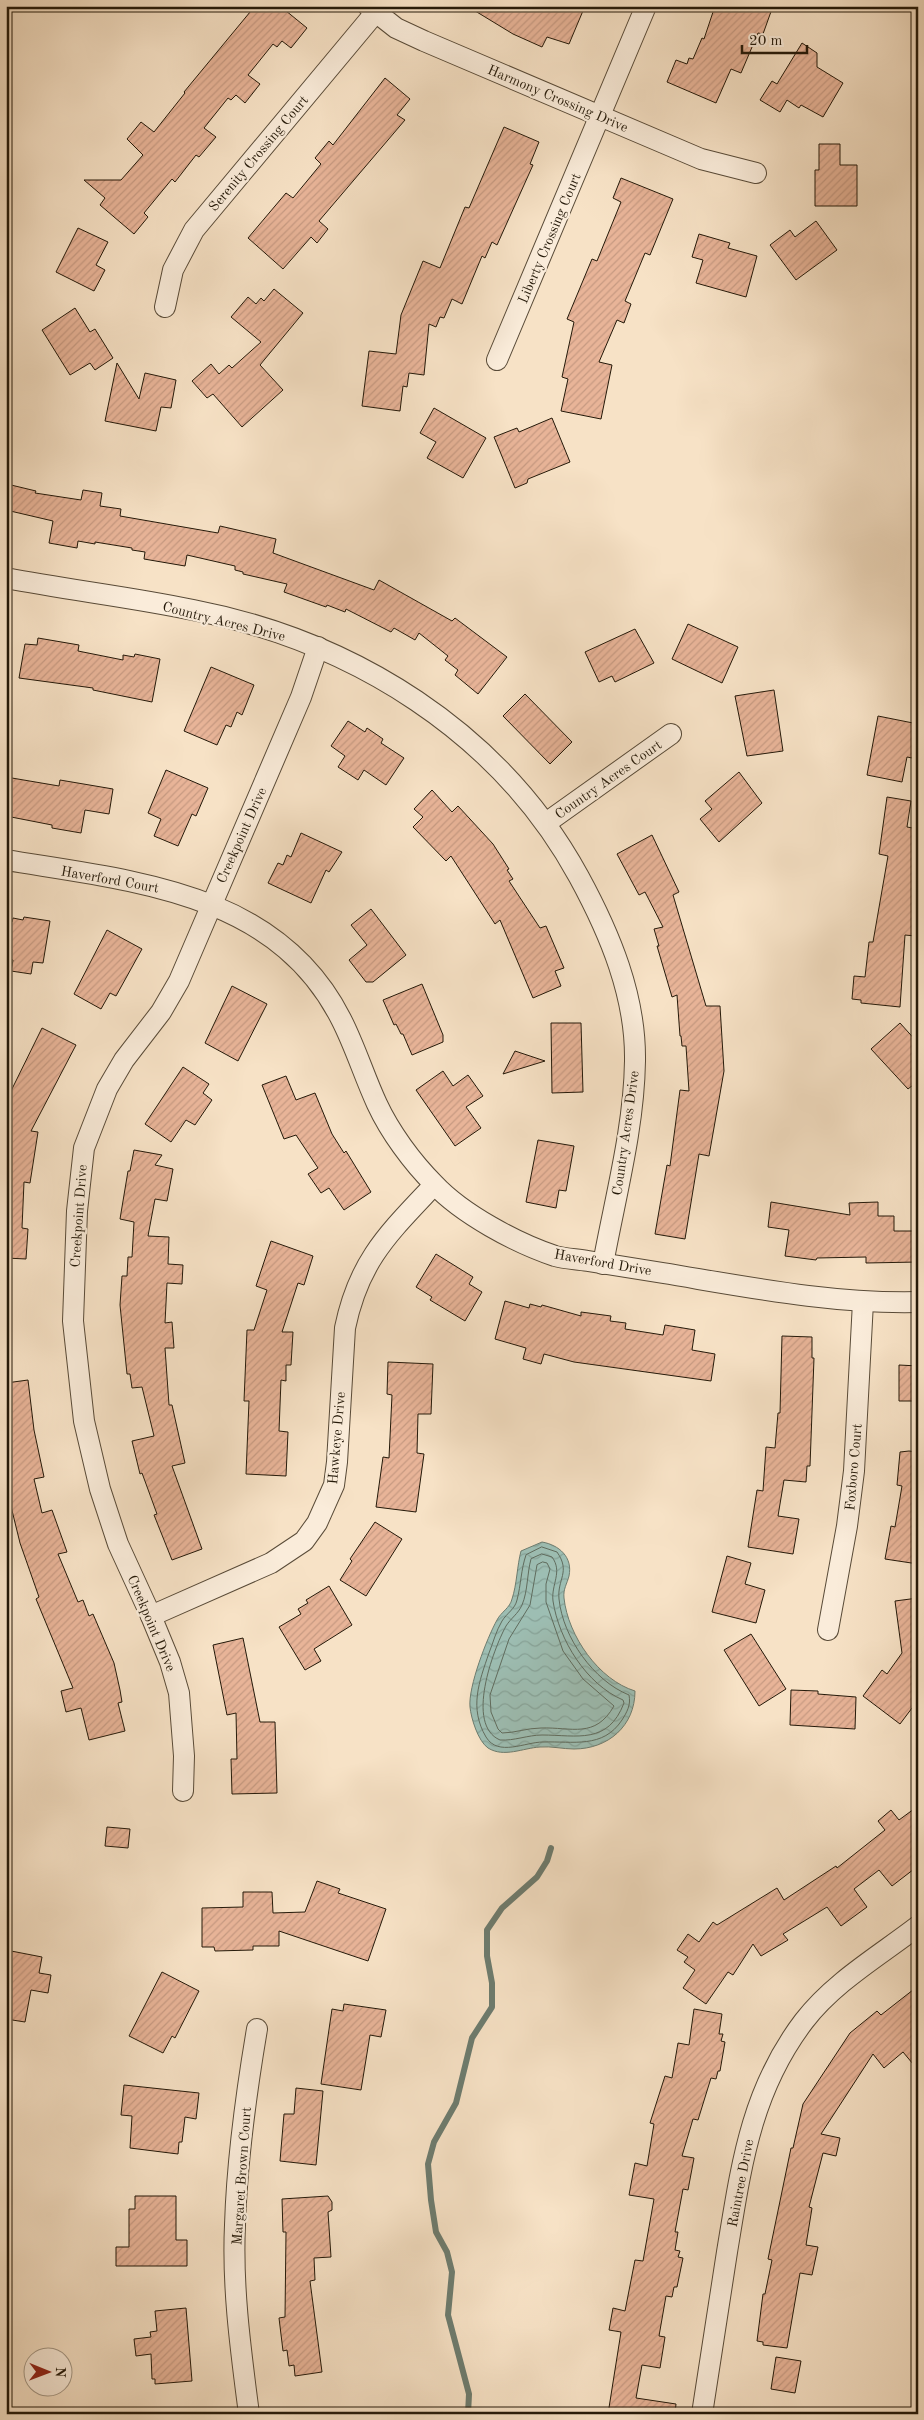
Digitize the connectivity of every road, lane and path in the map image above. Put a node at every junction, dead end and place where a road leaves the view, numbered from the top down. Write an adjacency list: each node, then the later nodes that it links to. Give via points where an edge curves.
1 (646, 6): 3 (street, Liberty Crossing Court)
2 (371, 10): 3 (street, Harmony Crossing Drive, via 396,28 424,41); 5 (street, Serenity Crossing Court, via 194,230 173,270)
3 (600, 116): 4 (street, Harmony Crossing Drive, via 701,159); 6 (street, Liberty Crossing Court)
4 (756, 173)
5 (166, 307)
6 (497, 360)
7 (6, 578): 8 (street, Country Acres Drive, via 194,610 273,630)
8 (318, 647): 10 (street, Country Acres Drive, via 396,686 434,712 491,762); 12 (street, Creekpoint Drive, via 301,697)
9 (671, 734): 10 (street, Country Acres Court)
10 (546, 823): 14 (street, Country Acres Drive, via 593,902 611,942 633,1022 635,1061 632,1099)
11 (6, 860): 12 (street, Haverford Court, via 146,884)
12 (211, 904): 13 (street, Haverford Drive, via 278,941 331,997 378,1106); 17 (street, Creekpoint Drive, via 179,981 107,1089 84,1148 79,1176 72,1321 84,1421 92,1461 118,1544)
13 (434, 1185): 14 (street, Haverford Drive, via 466,1210 527,1244 556,1256); 17 (street, Hawkeye Drive, via 381,1242 349,1307 344,1336 334,1485 317,1523 304,1541 271,1563)
14 (603, 1264): 15 (street, Haverford Drive)
15 (863, 1302): 16 (street, Haverford Drive); 18 (street, Foxboro Court, via 854,1471)
16 (918, 1302)
17 (151, 1616): 19 (street, Creekpoint Drive, via 179,1693)
18 (828, 1630)
19 (184, 1791)
20 (918, 1926): 23 (street, Raintree Drive, via 826,1997 804,2021 773,2071 744,2149)
21 (257, 2029): 22 (street, Margaret Brown Court, via 241,2140 235,2227 239,2320)
22 (249, 2414)
23 (702, 2414)

